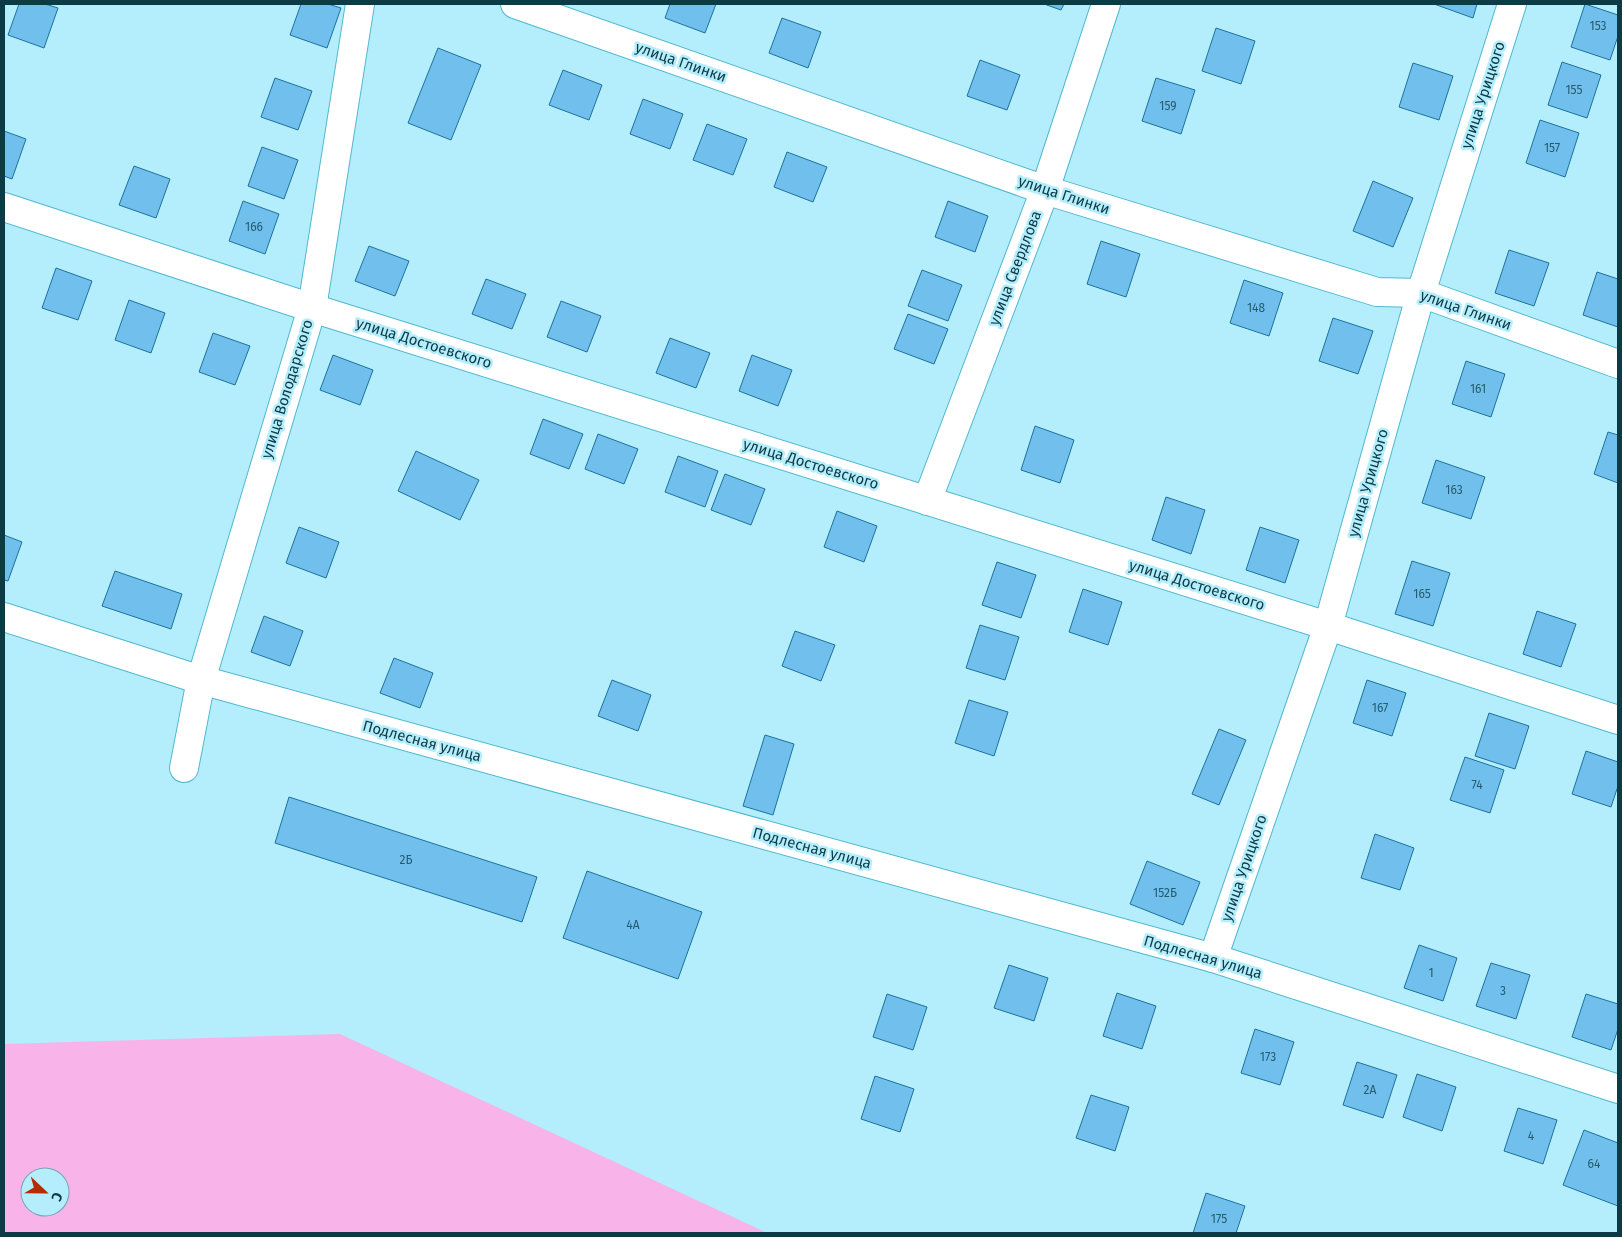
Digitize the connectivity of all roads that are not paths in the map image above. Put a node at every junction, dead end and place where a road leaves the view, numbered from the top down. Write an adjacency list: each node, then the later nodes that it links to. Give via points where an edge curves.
1 (360, 4): 8 (street, улица Володарского)
2 (515, 4): 5 (street, улица Глинки)
3 (1106, 4): 5 (street, улица Свердлова)
4 (1512, 4): 7 (street, улица Урицкого)
5 (1044, 190): 7 (street, улица Глинки, via 1377,292); 10 (street, улица Свердлова)
6 (4, 207): 8 (street, улица Достоевского)
7 (1421, 293): 9 (street, улица Глинки); 12 (street, улица Урицкого)
8 (312, 308): 10 (street, улица Достоевского); 13 (street, улица Володарского)
9 (1618, 364)
10 (927, 501): 12 (street, улица Достоевского)
11 (4, 617): 13 (street, Подлесная улица)
12 (1328, 626): 14 (street, улица Достоевского); 16 (street, улица Урицкого)
13 (201, 680): 15 (street, улица Володарского); 16 (street, Подлесная улица)
14 (1618, 720)
15 (184, 768)
16 (1213, 958): 17 (street, Подлесная улица)
17 (1618, 1089)

